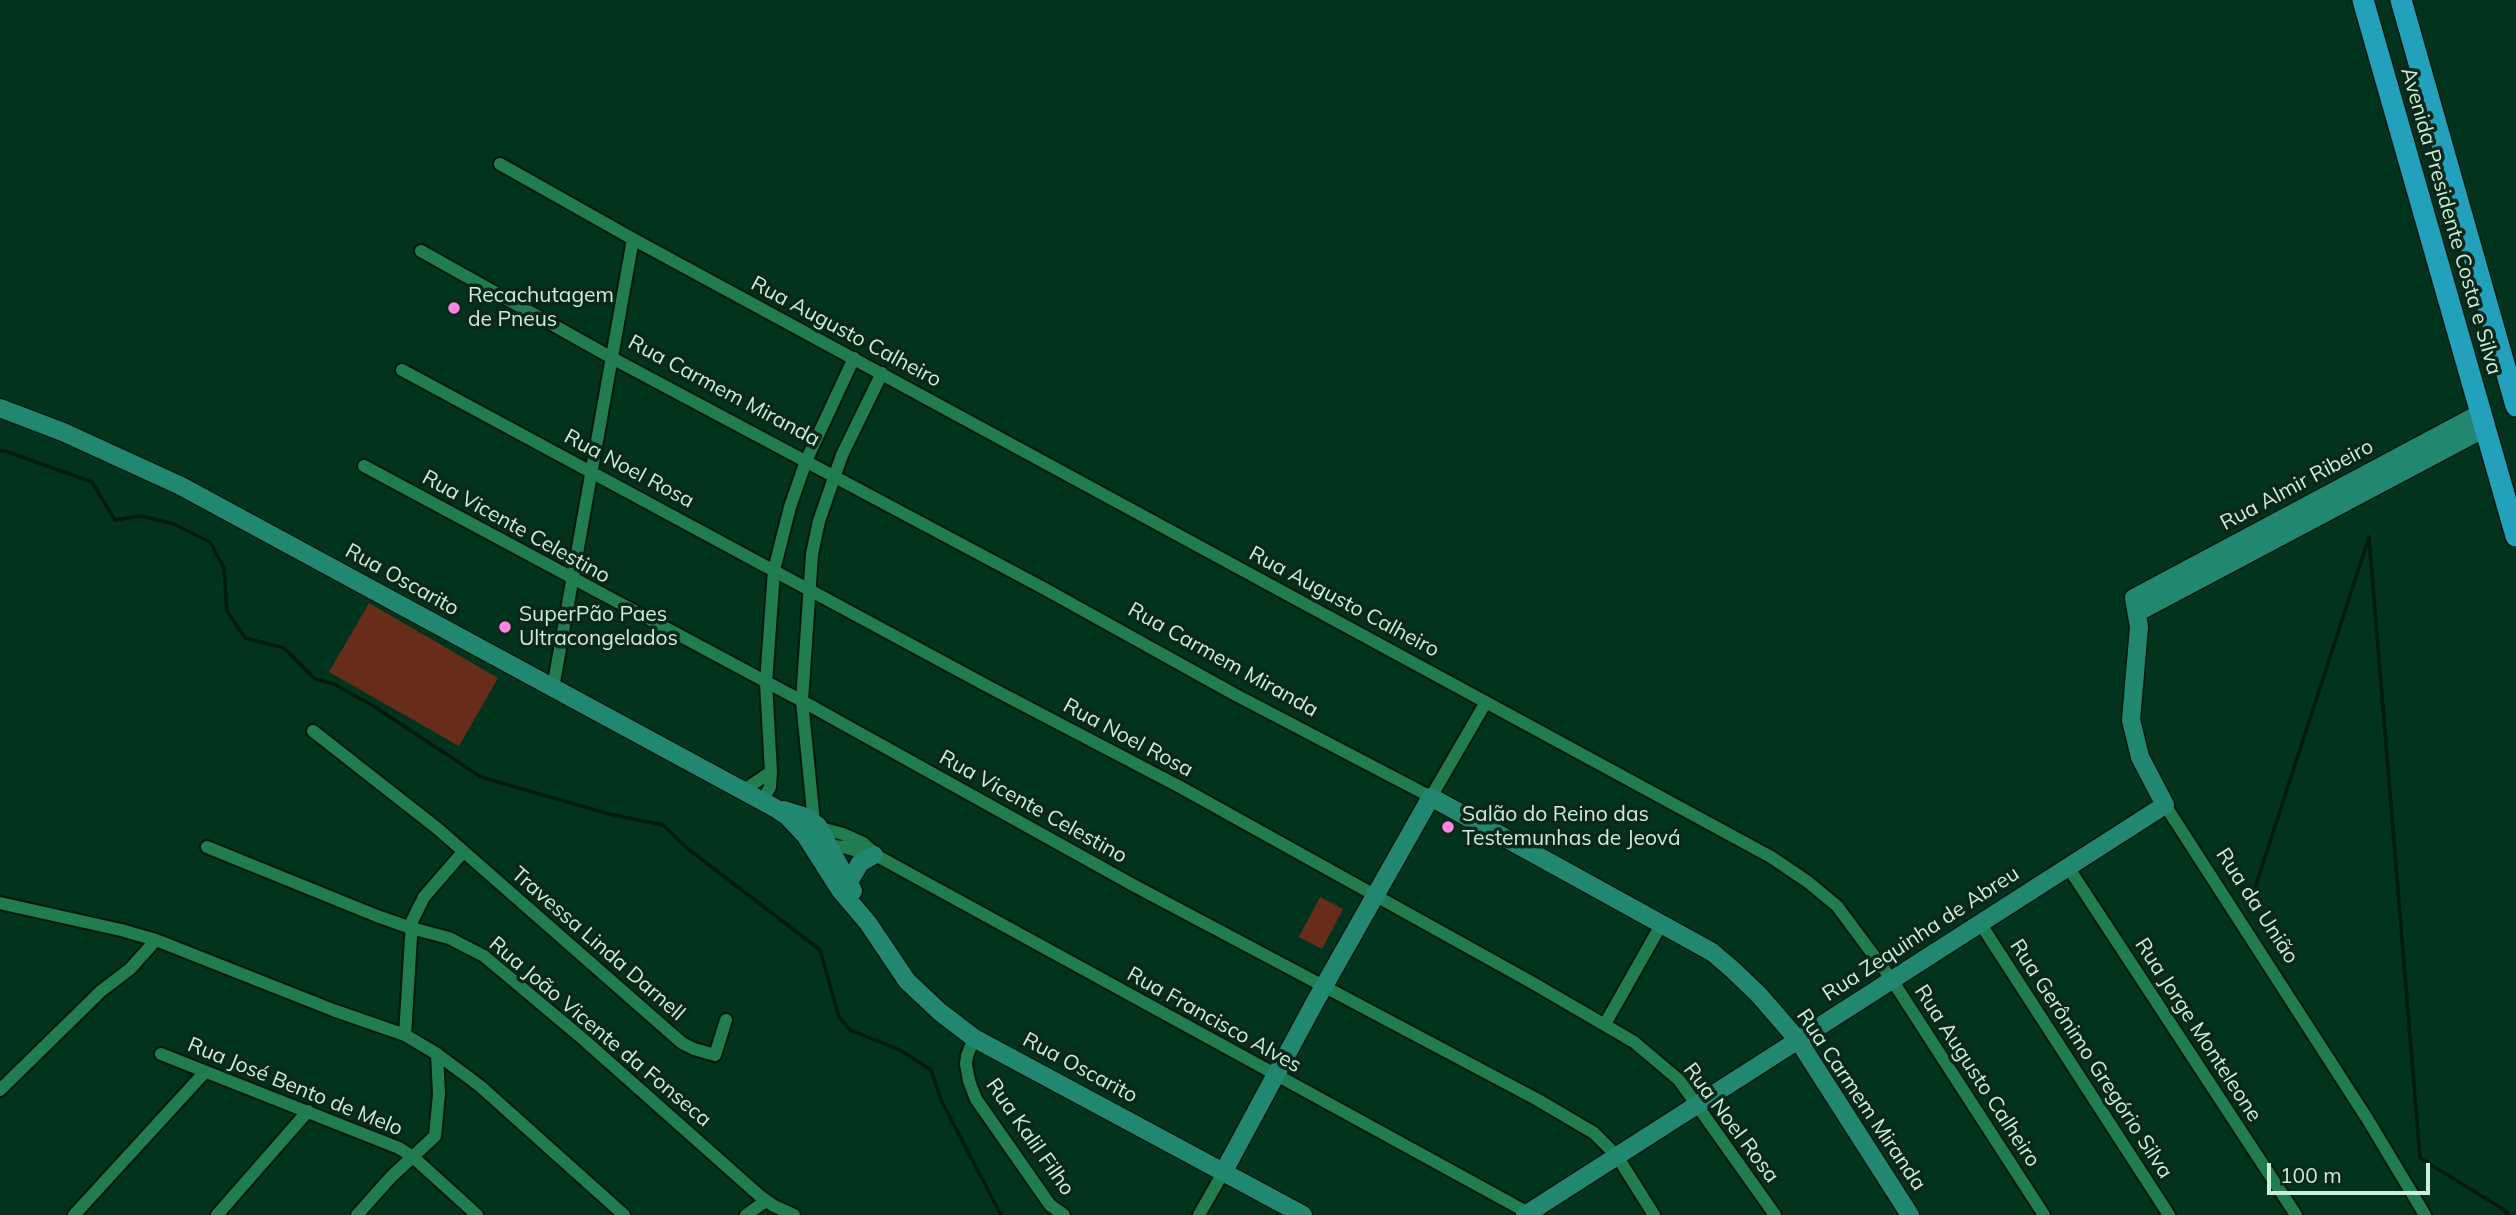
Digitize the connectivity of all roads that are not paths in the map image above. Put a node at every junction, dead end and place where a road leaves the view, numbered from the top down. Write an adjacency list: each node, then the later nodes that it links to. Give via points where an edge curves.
1 (2363, 0): 12 (highway, Avenida Presidente Costa e Silva)
2 (2401, 0): 10 (highway, Avenida Presidente Costa e Silva)
3 (500, 164): 4 (street, Rua Augusto Calheiro)
4 (633, 239): 6 (street); 7 (street, Rua Augusto Calheiro)
5 (421, 251): 6 (street, Rua Carmem Miranda)
6 (612, 358): 13 (street, Rua Carmem Miranda); 15 (street)
7 (854, 358): 9 (street, Rua Augusto Calheiro); 13 (street)
8 (402, 370): 15 (street, Rua Noel Rosa)
9 (882, 373): 16 (street); 25 (street, Rua Augusto Calheiro)
10 (2516, 406)
11 (0, 408): 23 (street, Rua Oscarito, via 181,486)
12 (2483, 420): 17 (highway, Avenida Presidente Costa e Silva); 21 (street, Rua Almir Ribeiro)
13 (806, 461): 16 (street, Rua Carmem Miranda); 18 (street)
14 (364, 466): 19 (street, Rua Vicente Celestino)
15 (591, 471): 18 (street, Rua Noel Rosa); 19 (street)
16 (835, 476): 20 (street, via 812,554); 29 (street, Rua Carmem Miranda)
17 (2516, 536)
18 (774, 570): 20 (street, Rua Noel Rosa); 22 (street)
19 (572, 579): 22 (street, Rua Vicente Celestino); 23 (street)
20 (809, 589): 24 (street); 38 (street, Rua Noel Rosa)
21 (2136, 605): 31 (street, Rua da União, via 2131,720 2140,757)
22 (765, 683): 24 (street, Rua Vicente Celestino); 27 (street)
23 (553, 688): 28 (street, Rua Oscarito)
24 (802, 701): 32 (street); 46 (street, Rua Vicente Celestino)
25 (1486, 702): 29 (street); 45 (street, Rua Augusto Calheiro, via 1780,863 1837,906)
26 (313, 731): 34 (street, Travessa Linda Darnell)
27 (771, 772): 28 (street); 30 (street)
28 (744, 790): 30 (street, Rua Oscarito)
29 (1431, 797): 38 (street); 42 (street, Rua Carmem Miranda)
30 (769, 804): 32 (street, Rua Oscarito, via 797,813)
31 (2165, 805): 36 (street, Rua Zequinha de Abreu); 80 (street, Rua da União)
32 (815, 834): 35 (street, Rua Francisco Alves); 35 (street, Rua Francisco Alves, via 863,843); 37 (street, Rua Oscarito); 40 (street, Rua Oscarito, via 840,890)
33 (207, 847): 43 (street, Rua João Vicente da Fonseca)
34 (463, 852): 43 (street, via 424,897); 47 (street, Travessa Linda Darnell, via 682,1043 715,1055)
35 (876, 856): 37 (street, via 860,863); 55 (street, Rua Francisco Alves)
36 (2068, 867): 41 (street, Rua Zequinha de Abreu); 79 (street, Rua Jorge Monteleone)
37 (849, 882): 40 (street, Rua Oscarito)
38 (1376, 897): 46 (street); 48 (street, Rua Noel Rosa)
39 (0, 903): 44 (street)
40 (868, 923): 50 (street, Rua Oscarito, via 918,995)
41 (1980, 923): 45 (street, Rua Zequinha de Abreu); 78 (street, Rua Gerônimo Gregório Silva)
42 (1661, 925): 48 (street); 51 (street, Rua Carmem Miranda, via 1712,952 1759,995)
43 (411, 928): 49 (street); 62 (street, Rua João Vicente da Fonseca, via 449,938 484,957)
44 (156, 940): 49 (street); 56 (street)
45 (1892, 980): 51 (street, Rua Zequinha de Abreu); 77 (street, Rua Augusto Calheiro)
46 (1324, 986): 55 (street); 59 (street, Rua Vicente Celestino, via 1562,1114 1594,1133)
47 (726, 1020)
48 (1605, 1024): 57 (street, Rua Noel Rosa, via 1655,1058)
49 (405, 1035): 53 (street)
50 (974, 1038): 61 (street, Rua Oscarito); 71 (street, Rua Kalil Filho, via 967,1065 976,1099 1050,1205)
51 (1798, 1040): 57 (street, Rua Zequinha de Abreu); 76 (street, Rua Carmem Miranda)
52 (161, 1054): 54 (street, Rua José Bento de Melo)
53 (437, 1054): 60 (street, via 437,1128 430,1142); 68 (street, via 480,1086)
54 (205, 1072): 58 (street, Rua José Bento de Melo); 64 (street)
55 (1275, 1075): 61 (street); 63 (street, Rua Francisco Alves)
56 (0, 1090)
57 (1697, 1105): 59 (street, Rua Zequinha de Abreu); 75 (street, Rua Noel Rosa)
58 (308, 1111): 60 (street, Rua José Bento de Melo); 65 (street)
59 (1617, 1156): 63 (street, Rua Zequinha de Abreu); 74 (street, Rua Vicente Celestino)
60 (413, 1157): 66 (street); 67 (street, Rua José Bento de Melo)
61 (1224, 1171): 72 (street); 73 (street, Rua Oscarito)
62 (766, 1201): 69 (street); 70 (street, Rua João Vicente da Fonseca)
63 (1529, 1214)
64 (74, 1215)
65 (217, 1215)
66 (357, 1215)
67 (477, 1215)
68 (624, 1215)
69 (746, 1215)
70 (794, 1215)
71 (1064, 1215)
72 (1199, 1215)
73 (1303, 1215)
74 (1654, 1215)
75 (1775, 1215)
76 (1910, 1215)
77 (2044, 1215)
78 (2169, 1215)
79 (2296, 1215)
80 (2425, 1215)

